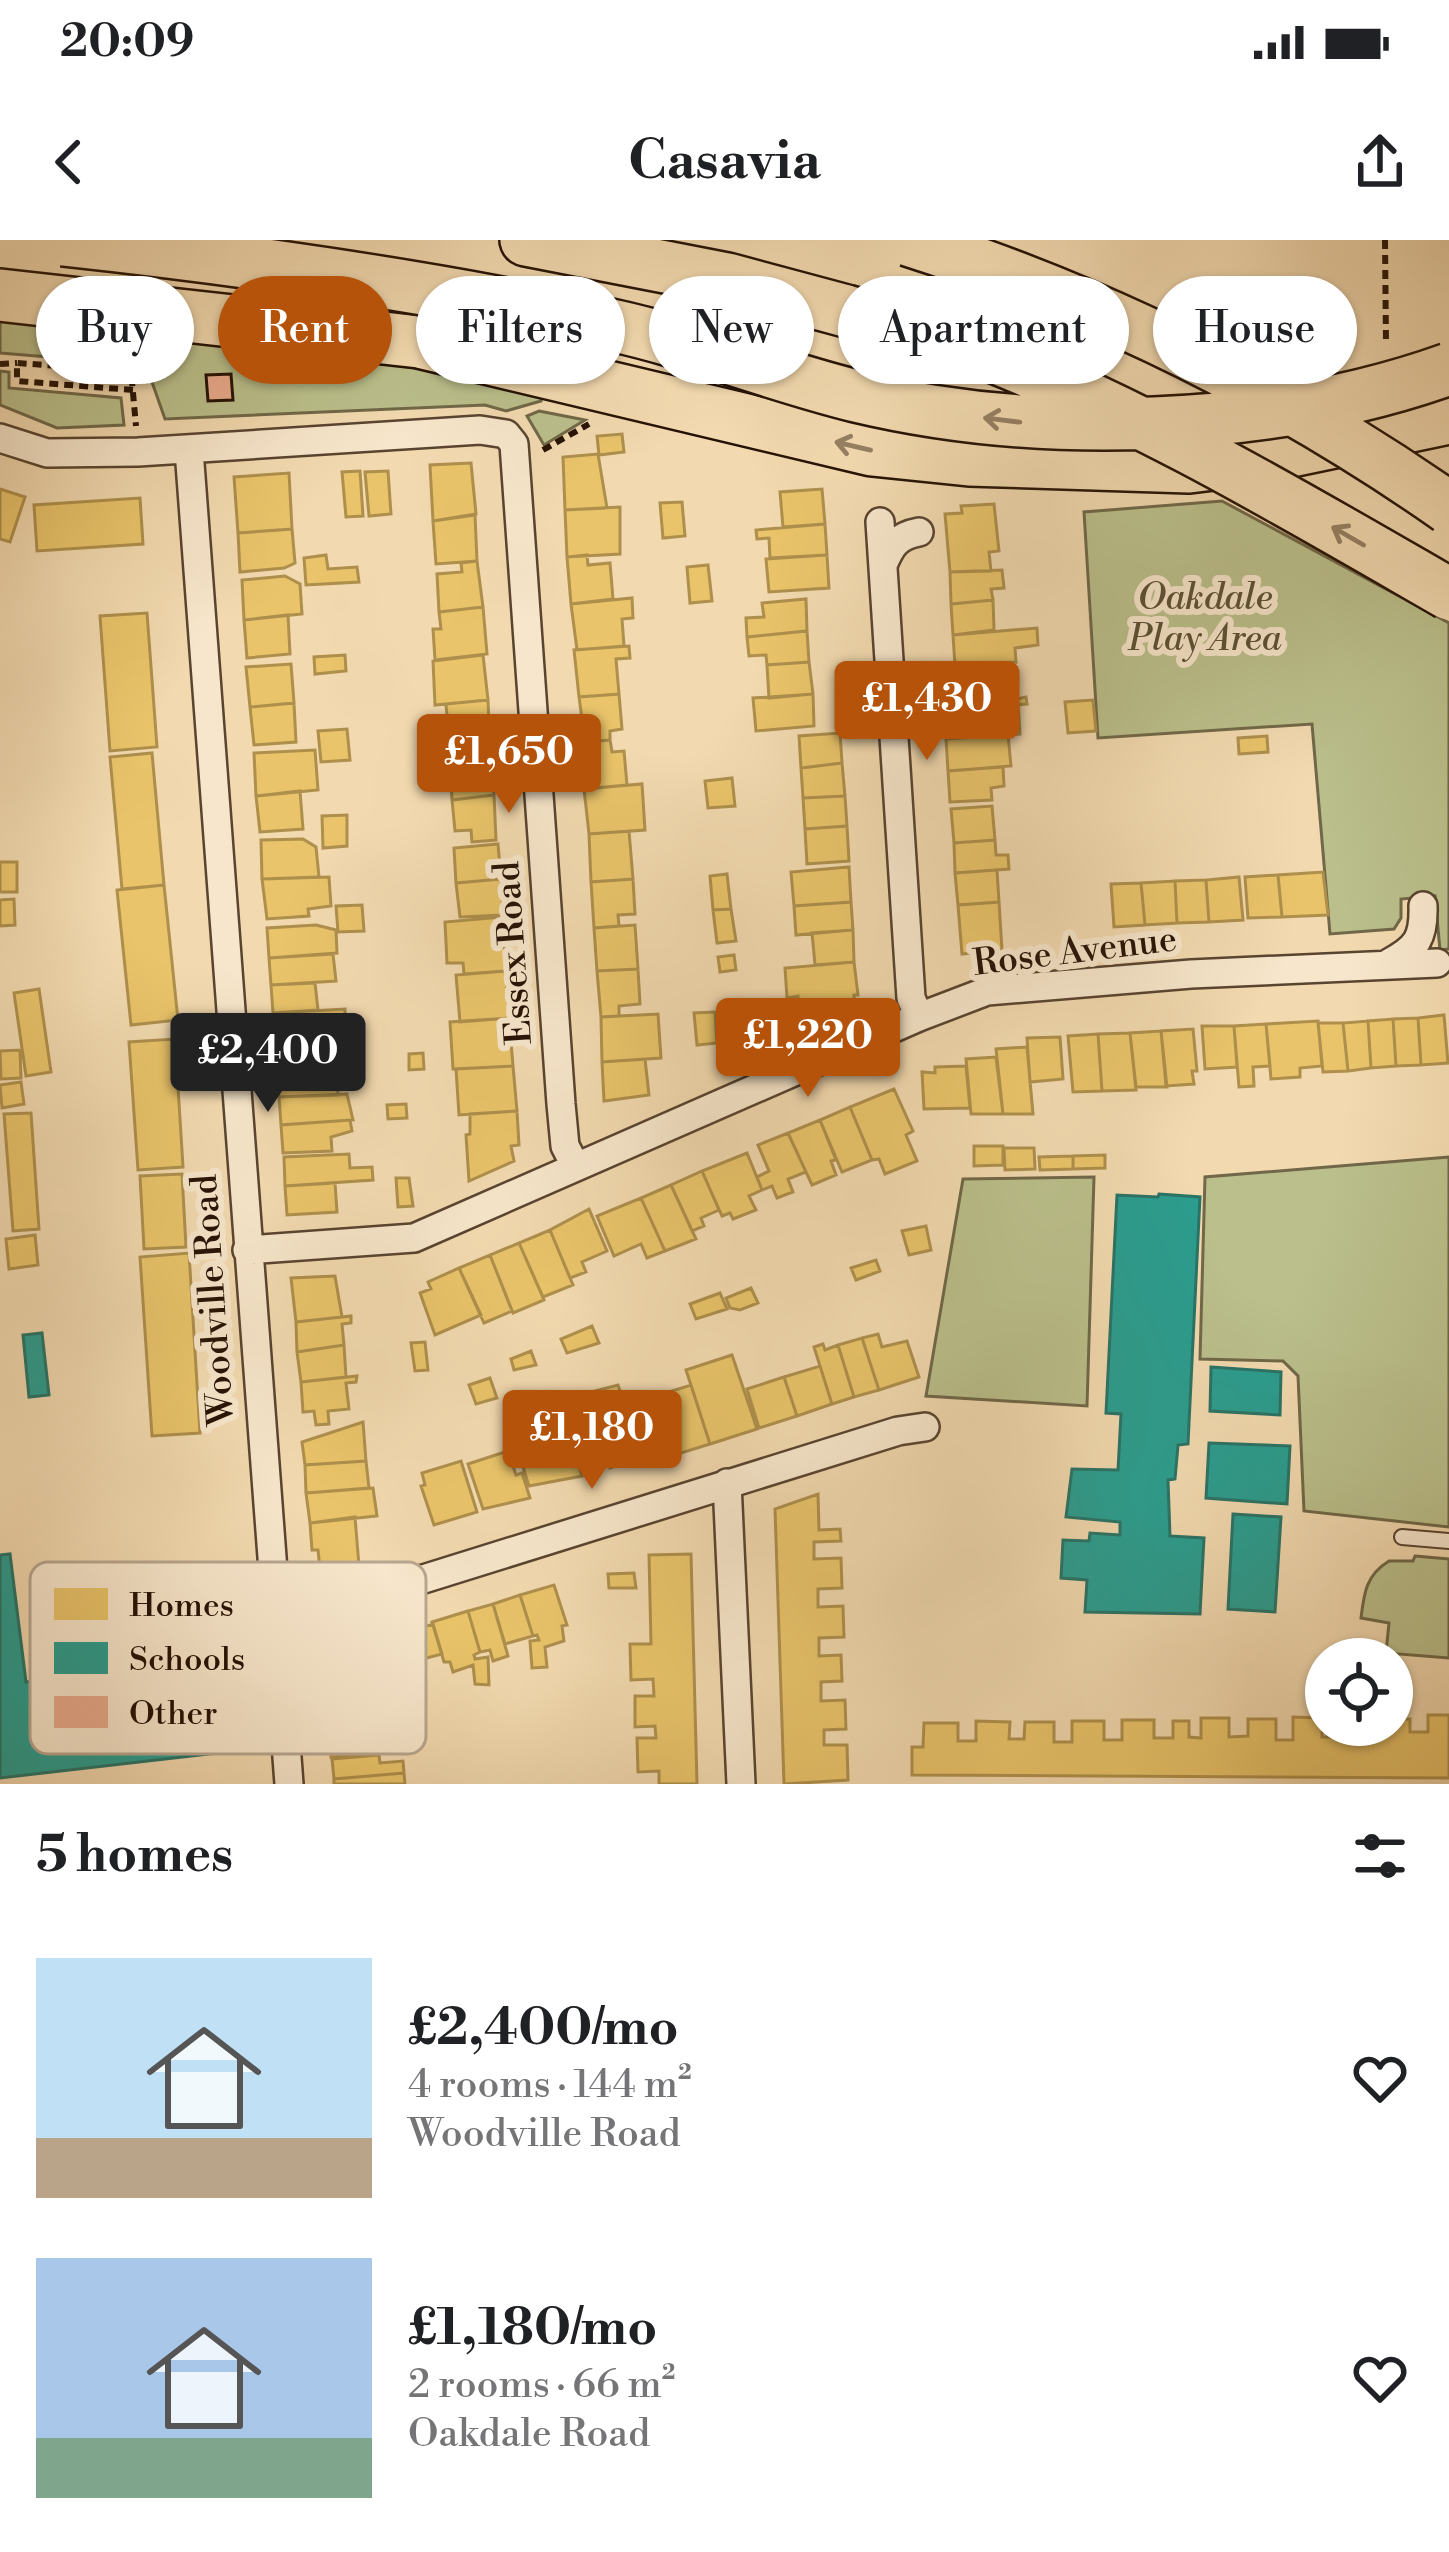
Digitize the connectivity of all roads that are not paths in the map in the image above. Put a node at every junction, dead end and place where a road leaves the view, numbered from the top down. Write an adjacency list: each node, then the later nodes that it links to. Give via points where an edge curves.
1 (63, 240): 5 (highway, one-way to 1, bridge, via 1262,412 1166,422 1005,422 858,396 617,327 380,279)
2 (526, 240): 13 (highway, one-way to 2, bridge, via 1053,381 956,342 727,279)
3 (908, 240): 9 (highway, bridge, via 1056,293 1220,369 1366,450)
4 (0, 295): 6 (highway, one-way to 4, via 1190,467 969,460 872,450 419,342)
5 (1449, 369)
6 (1449, 418)
7 (0, 438): 8 (street, via 47,453)
8 (189, 450): 18 (street, Essex Road, via 480,430 523,438 561,1104); 19 (street, Woodville Road)
9 (1449, 508)
10 (880, 522): 12 (street)
11 (919, 532): 12 (street, via 892,545)
12 (883, 565): 17 (street, via 911,998)
13 (1449, 594)
14 (1423, 906): 16 (street, via 1424,931 1414,949)
15 (1437, 963): 16 (street, Rose Avenue)
16 (1385, 965): 17 (street, Rose Avenue, via 987,992)
17 (919, 1017): 18 (street, Rose Avenue)
18 (576, 1168): 19 (street, Rose Avenue, via 414,1238)
19 (247, 1250): 24 (street, Woodville Road)
20 (926, 1427): 21 (street)
21 (728, 1483): 25 (street); 28 (street)
22 (1402, 1537): 23 (lane)
23 (1449, 1541)
24 (271, 1562)
25 (426, 1578)
26 (287, 1754): 27 (street, Woodville Road)
27 (289, 1784)
28 (741, 1784)

